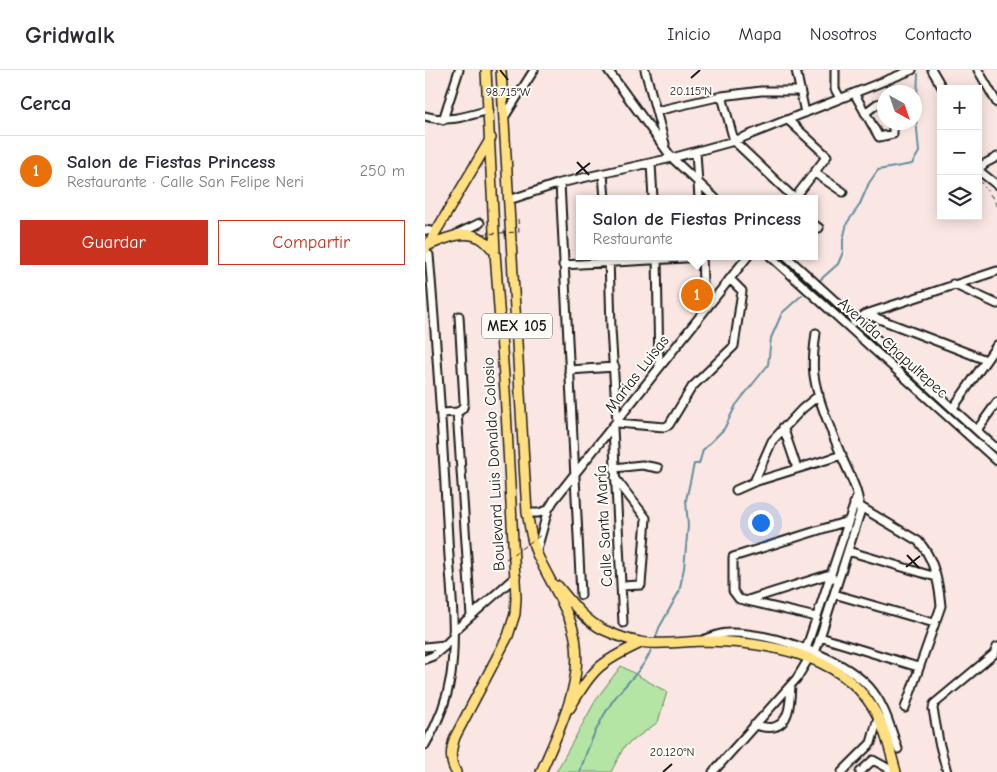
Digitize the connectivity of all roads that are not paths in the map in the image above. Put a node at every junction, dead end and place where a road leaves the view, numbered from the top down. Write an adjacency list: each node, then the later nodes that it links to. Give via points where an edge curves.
1 (459, 70): 25 (street)
2 (486, 70): 19 (main road, Boulevard Luis Donaldo Colosio / MEX 105)
3 (501, 70): 24 (main road, Boulevard Luis Donaldo Colosio / MEX 105)
4 (534, 70): 24 (street)
5 (608, 70): 30 (street)
6 (645, 70): 20 (street)
7 (796, 70): 13 (street)
8 (835, 70): 16 (street, via 835,89)
9 (912, 70): 14 (street)
10 (932, 70): 12 (street)
11 (978, 70): 17 (street)
12 (941, 85)
13 (800, 91): 15 (street); 21 (street)
14 (854, 93): 16 (street); 22 (street)
15 (722, 96): 20 (street); 29 (street)
16 (839, 98): 21 (street)
17 (997, 103)
18 (877, 104): 22 (street)
19 (489, 110): 25 (street); 28 (main road, Boulevard Luis Donaldo Colosio / MEX 105)
20 (656, 111): 30 (street)
21 (805, 113): 26 (street)
22 (865, 113): 27 (street, via 879,137 893,134)
23 (425, 116): 25 (street)
24 (505, 116): 49 (main road, Boulevard Luis Donaldo Colosio / MEX 105)
25 (443, 120)
26 (788, 120): 29 (street); 36 (street, via 827,156)
27 (893, 130)
28 (491, 138): 52 (main road); 55 (main road, Boulevard Luis Donaldo Colosio / MEX 105)
29 (734, 141): 31 (street); 47 (street)
30 (666, 148): 33 (street)
31 (696, 152): 33 (street); 40 (street)
32 (997, 157): 35 (street)
33 (672, 158): 34 (street); 40 (street)
34 (651, 163): 38 (street); 44 (street)
35 (982, 166)
36 (815, 173): 42 (street); 48 (street)
37 (982, 173): 41 (street)
38 (603, 174): 39 (street); 43 (street)
39 (560, 183): 49 (street); 63 (street)
40 (699, 183): 45 (street); 46 (street)
41 (997, 185)
42 (843, 192)
43 (605, 195)
44 (653, 195)
45 (699, 195)
46 (712, 195)
47 (791, 195)
48 (797, 195)
49 (509, 200): 99 (main road, Boulevard Luis Donaldo Colosio / MEX 105)
50 (480, 223): 53 (street)
51 (425, 230): 52 (street)
52 (436, 232): 54 (main road)
53 (457, 235): 54 (main road); 55 (main road, via 479,237)
54 (428, 250): 83 (street)
55 (495, 252): 103 (main road, Boulevard Luis Donaldo Colosio / MEX 105)
56 (601, 260): 63 (street)
57 (609, 260): 76 (street, Calle Santa María)
58 (657, 260): 77 (street)
59 (702, 260): 68 (street)
60 (745, 260): 65 (street, Marias Luisas)
61 (775, 260): 72 (street, Avenida Chapultepec)
62 (791, 260): 71 (street, Avenida Chapultepec)
63 (563, 265): 78 (street)
64 (997, 271): 66 (street)
65 (730, 279): 68 (street, Marias Luisas); 84 (street, via 743,291 734,346 692,387 669,425)
66 (953, 284): 67 (street); 69 (street)
67 (997, 304)
68 (704, 311): 77 (street, Marias Luisas)
69 (866, 314): 71 (street); 75 (street)
70 (459, 316): 82 (street, via 464,407)
71 (857, 320): 72 (street); 81 (street, Avenida Chapultepec)
72 (849, 326): 89 (street, Avenida Chapultepec)
73 (815, 333): 79 (street, via 814,377)
74 (997, 345): 75 (street)
75 (987, 360): 81 (street)
76 (615, 367): 78 (street); 84 (street, Calle Santa María)
77 (659, 367): 84 (street, Marias Luisas)
78 (569, 370): 93 (street)
79 (819, 395): 85 (street); 88 (street)
80 (997, 402): 86 (street)
81 (953, 408): 86 (street, Avenida Chapultepec)
82 (457, 412): 83 (street); 112 (street)
83 (441, 413): 116 (street)
84 (615, 425): 90 (street, Calle Santa María); 93 (street, Marias Luisas)
85 (783, 427): 92 (street); 95 (street, via 771,441)
86 (977, 430): 87 (street, Avenida Chapultepec)
87 (997, 449)
88 (842, 455): 92 (street); 97 (street, via 859,494)
89 (997, 461)
90 (614, 468): 91 (street, via 642,465); 94 (street, Calle Santa María)
91 (658, 468)
92 (797, 468): 95 (street)
93 (574, 473): 98 (street, Marias Luisas); 110 (street)
94 (615, 478): 108 (street, Calle Santa María); 108 (street, via 646,518 641,584)
95 (754, 482): 96 (street)
96 (736, 490)
97 (857, 505): 100 (street); 101 (street, via 860,513); 106 (street, via 926,549)
98 (548, 510): 99 (street); 102 (street, Marias Luisas)
99 (527, 513): 102 (main road, Boulevard Luis Donaldo Colosio / MEX 105)
100 (848, 521): 105 (street); 111 (street, via 733,557 733,591 739,599)
101 (848, 552): 106 (street); 107 (street)
102 (536, 553): 104 (main road, Boulevard Luis Donaldo Colosio / MEX 105)
103 (516, 576): 112 (street); 134 (main road, Boulevard Luis Donaldo Colosio / MEX 105, via 515,614 508,636 452,746)
104 (550, 577): 118 (main road, MEX 105, via 588,620 602,630); 128 (main road, MEX 105, via 572,625 577,655 572,689)
105 (830, 577): 107 (street); 111 (street, via 827,575); 113 (street)
106 (935, 577): 115 (street, via 941,606)
107 (839, 580): 109 (street)
108 (621, 586): 114 (street, Calle Santa María)
109 (834, 594): 115 (street); 117 (street)
110 (581, 595)
111 (747, 600): 113 (street)
112 (471, 616): 116 (street)
113 (816, 617): 122 (street)
114 (623, 623)
115 (934, 624): 124 (street)
116 (453, 635): 119 (street); 131 (street, via 451,674 445,704)
117 (820, 637): 122 (street); 124 (street)
118 (644, 643): 122 (main road, MEX 105, via 745,643); 128 (main road, MEX 105, via 606,660 594,670)
119 (445, 645): 121 (street); 123 (street)
120 (997, 646): 140 (street, via 994,654 933,704)
121 (425, 647)
122 (810, 654): 125 (street); 127 (main road, MEX 105, via 858,688); 132 (street, via 842,665 873,691)
123 (425, 659)
124 (918, 667): 126 (street)
125 (791, 685): 129 (street); 129 (street, via 788,714 779,724 773,728)
126 (905, 708)
127 (878, 718): 130 (street); 139 (main road, MEX 105)
128 (562, 722): 135 (main road, MEX 105)
129 (754, 725): 136 (street)
130 (871, 743): 133 (street); 137 (street)
131 (425, 745)
132 (898, 749)
133 (873, 760): 138 (street); 139 (street)
134 (456, 772)
135 (541, 772)
136 (713, 772)
137 (842, 772)
138 (861, 772)
139 (895, 772)
140 (947, 772)

